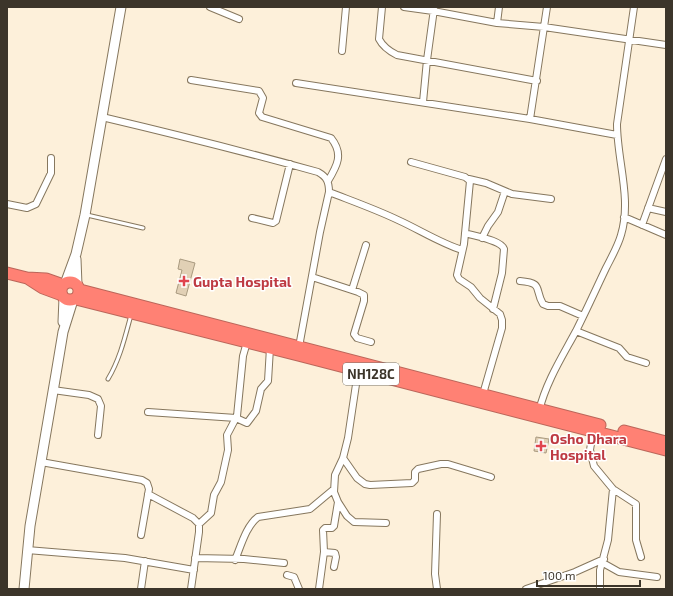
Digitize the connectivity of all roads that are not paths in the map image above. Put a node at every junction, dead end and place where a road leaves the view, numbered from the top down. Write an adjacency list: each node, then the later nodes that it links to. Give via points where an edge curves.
1 (122, 7): 21 (street)
2 (210, 7): 10 (street)
3 (346, 7): 15 (street)
4 (382, 7): 16 (street, via 379,39 381,43 397,55)
5 (404, 7): 9 (street)
6 (499, 7): 11 (street)
7 (547, 7): 12 (street)
8 (634, 7): 13 (street)
9 (434, 9): 11 (street); 16 (street)
10 (239, 19)
11 (497, 23): 12 (street)
12 (544, 27): 13 (street); 18 (street)
13 (628, 40): 14 (street); 23 (street)
14 (666, 45)
15 (342, 51)
16 (426, 60): 18 (street); 20 (street)
17 (191, 80): 29 (street, via 259,91 263,98 259,114 262,117 331,138 337,148 338,159)
18 (536, 81): 22 (street)
19 (296, 83): 20 (street)
20 (423, 102): 22 (street)
21 (102, 117): 27 (street); 36 (street)
22 (530, 119): 23 (street)
23 (617, 135): 37 (street)
24 (51, 158): 33 (street, via 51,173 36,204 27,208)
25 (666, 160): 34 (street)
26 (411, 162): 28 (street)
27 (290, 164): 29 (street, via 318,172); 38 (street, via 276,221 273,223)
28 (470, 179): 30 (street); 41 (street)
29 (328, 181): 31 (street)
30 (505, 191): 32 (street, via 517,195); 43 (street, via 498,212)
31 (329, 192): 45 (street, via 396,219); 47 (street)
32 (551, 198)
33 (7, 204)
34 (648, 208): 35 (street); 39 (street)
35 (666, 212)
36 (85, 215): 40 (lane); 50 (street)
37 (624, 217): 39 (street); 53 (street, via 621,236)
38 (252, 218)
39 (642, 225): 42 (street)
40 (143, 228)
41 (464, 233): 43 (street); 45 (street)
42 (666, 235)
43 (482, 238): 51 (street, via 498,242 504,249)
44 (366, 246): 49 (street)
45 (462, 250): 51 (street, via 458,278)
46 (7, 273): 50 (highway, NH128C, via 27,278 43,288)
47 (312, 277): 49 (street); 57 (street)
48 (520, 281): 53 (street, via 534,284 543,304 560,306)
49 (352, 290): 56 (street, via 364,297 354,334 357,338)
50 (70, 292): 52 (highway, NH128C); 57 (highway, NH128C); 62 (street)
51 (494, 309): 63 (street, via 500,314 502,323)
52 (132, 313): 55 (highway, NH128C); 61 (lane, via 118,362)
53 (583, 316): 54 (street)
54 (576, 331): 59 (street, via 619,348 626,357); 65 (street, via 556,366)
55 (247, 342): 58 (highway, NH128C); 66 (street)
56 (371, 342)
57 (299, 347): 63 (highway, NH128C)
58 (270, 348): 60 (highway, NH128C); 66 (street, via 268,381 261,388 256,411 247,422)
59 (646, 363)
60 (358, 371): 65 (highway, NH128C); 71 (street, via 351,424)
61 (108, 379)
62 (53, 390): 68 (street, via 89,395 98,399 101,406); 72 (street)
63 (483, 394): 65 (highway, NH128C)
64 (148, 412): 66 (street)
65 (538, 413): 67 (highway, NH128C); 69 (highway, NH128C)
66 (236, 418): 80 (street, via 227,435 228,450 211,513)
67 (593, 431): 70 (highway, NH128C); 74 (street, via 590,450 592,462)
68 (98, 435)
69 (666, 442)
70 (666, 450)
71 (343, 458): 73 (street, via 361,482 370,486 412,483 416,470 441,464 452,464); 75 (street, via 335,475)
72 (41, 462): 76 (street, via 142,480 147,483); 82 (street)
73 (491, 477)
74 (613, 488): 84 (street, via 636,504 636,540); 88 (street, via 608,540)
75 (334, 489): 77 (street); 86 (street, via 310,509 263,515 255,519)
76 (148, 494): 80 (street, via 193,518); 81 (street)
77 (338, 502): 79 (street, via 354,522); 83 (street, via 334,526 323,530)
78 (437, 514): 99 (street)
79 (386, 523)
80 (199, 524): 85 (street)
81 (141, 535)
82 (27, 550): 87 (street); 94 (street)
83 (324, 552): 90 (street, via 335,553); 98 (street)
84 (641, 557)
85 (195, 558): 86 (street); 91 (street)
86 (235, 560): 89 (street)
87 (145, 561): 91 (street); 95 (street)
88 (603, 561): 93 (street, via 619,572); 100 (street); 101 (street, via 600,570)
89 (284, 563)
90 (334, 568)
91 (194, 570): 96 (street)
92 (287, 575): 97 (street, via 294,577)
93 (657, 577)
94 (24, 589)
95 (141, 589)
96 (191, 589)
97 (299, 589)
98 (319, 589)
99 (437, 589)
100 (529, 589)
101 (600, 589)

